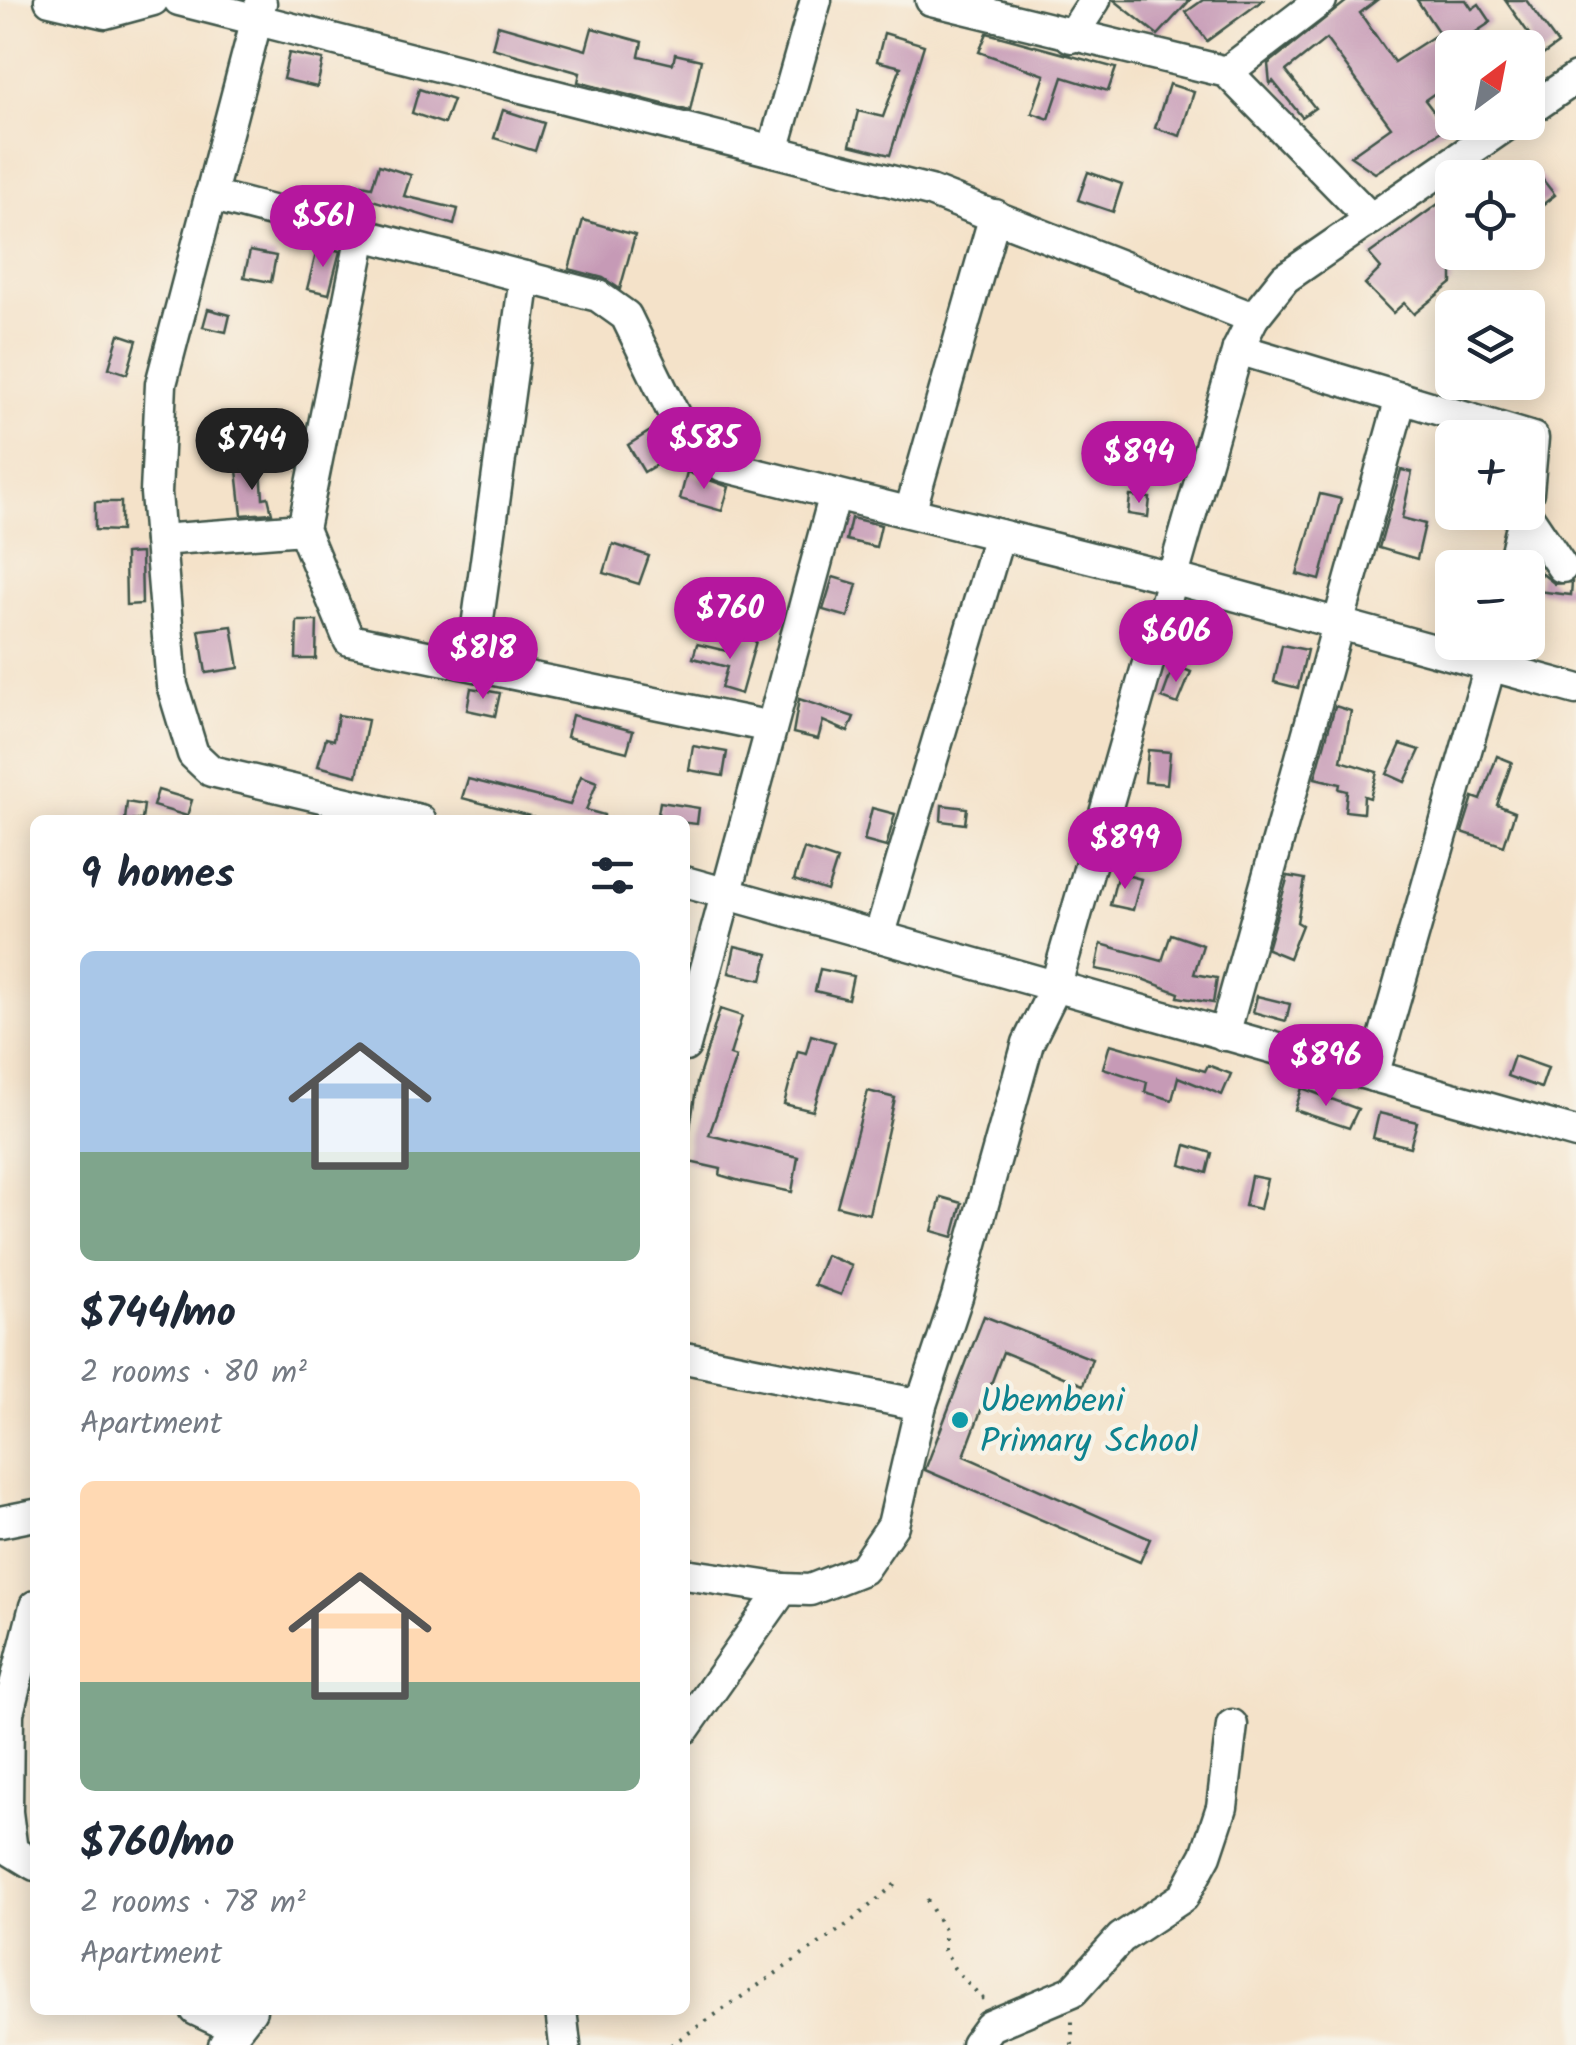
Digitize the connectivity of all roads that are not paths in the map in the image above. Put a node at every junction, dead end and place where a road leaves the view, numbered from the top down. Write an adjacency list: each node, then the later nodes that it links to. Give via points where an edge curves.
1 (50, 0): 2 (street, via 105,13)
2 (154, 0)
3 (179, 0): 8 (street)
4 (816, 0): 14 (street)
5 (931, 0): 9 (street)
6 (1095, 0): 9 (street)
7 (1321, 0): 10 (street)
8 (259, 9): 14 (street); 15 (street)
9 (1071, 37): 10 (street)
10 (1227, 72): 17 (street)
11 (1576, 78): 12 (street)
12 (1545, 99)
13 (1485, 140): 17 (street)
14 (773, 151): 16 (street, via 930,191)
15 (210, 196): 18 (street); 29 (street, via 160,384)
16 (995, 216): 20 (street); 25 (street)
17 (1371, 219): 20 (street, via 1286,278)
18 (362, 235): 19 (street); 26 (street)
19 (525, 278): 24 (street, via 598,296 626,316 685,437 723,466); 36 (street)
20 (1252, 318): 21 (street)
21 (1238, 348): 22 (street); 31 (street)
22 (1401, 398): 23 (street); 32 (street)
23 (1474, 420)
24 (835, 494): 25 (street); 38 (street)
25 (910, 512): 28 (street)
26 (303, 529): 29 (street); 36 (street, via 350,640)
27 (1543, 530): 30 (street)
28 (999, 535): 31 (street); 42 (street)
29 (160, 540): 39 (street, via 172,685 193,754 211,771)
30 (1569, 567)
31 (1172, 578): 32 (street); 43 (street)
32 (1336, 623): 33 (street); 45 (street)
33 (1435, 642)
34 (1493, 660): 46 (street)
35 (1509, 660): 37 (street)
36 (472, 663): 38 (street)
37 (1576, 689)
38 (771, 727): 41 (street)
39 (399, 815)
40 (690, 883): 41 (street)
41 (726, 892): 42 (street); 44 (street)
42 (878, 937): 43 (street)
43 (1055, 988): 45 (street); 49 (street, via 1028,1043)
44 (690, 1027)
45 (1224, 1035): 46 (street)
46 (1372, 1076): 47 (street)
47 (1576, 1133)
48 (690, 1359): 49 (street)
49 (921, 1404): 53 (street, via 881,1546 863,1569 842,1580 810,1590)
50 (30, 1516): 51 (street)
51 (0, 1522)
52 (690, 1575): 53 (street)
53 (783, 1589): 55 (street)
54 (30, 1626): 57 (street, via 8,1713 7,1812)
55 (690, 1721)
56 (1232, 1725): 62 (street, via 1222,1807 1183,1897 1121,1938 1072,1992 990,2026)
57 (23, 1858)
58 (207, 2015): 60 (street)
59 (562, 2015): 61 (street)
60 (236, 2028)
61 (566, 2045)
62 (976, 2045)

